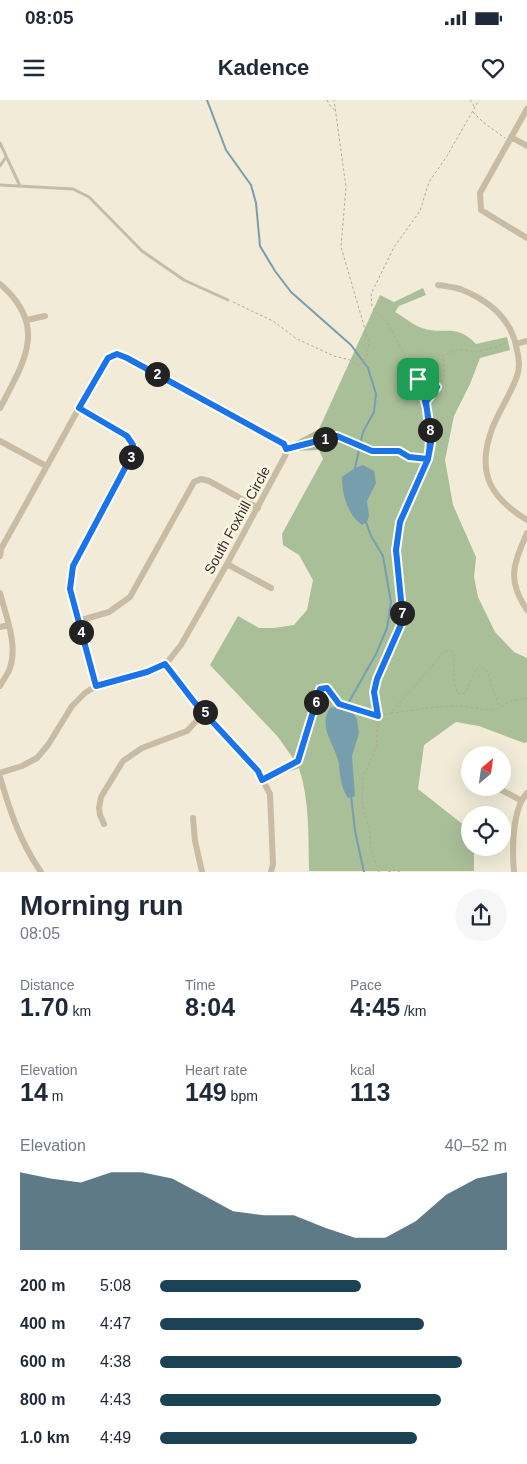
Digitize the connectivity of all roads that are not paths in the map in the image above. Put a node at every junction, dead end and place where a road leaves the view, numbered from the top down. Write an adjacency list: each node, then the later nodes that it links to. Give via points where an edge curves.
1 (527, 109): 2 (street)
2 (510, 139): 4 (street); 9 (street, via 480,193 481,210)
3 (0, 143): 5 (lane)
4 (527, 146)
5 (6, 157): 6 (lane); 8 (lane)
6 (0, 166)
7 (0, 185): 8 (lane)
8 (20, 186): 12 (lane, via 72,189 89,198 142,251 184,280)
9 (527, 238)
10 (0, 284): 14 (street, via 14,298)
11 (438, 285): 16 (street, via 460,289 490,305 510,325)
12 (228, 300)
13 (45, 316): 14 (street)
14 (27, 320): 17 (street, via 29,344 24,363)
15 (527, 341): 16 (street)
16 (516, 344): 22 (street, via 518,375 490,434 484,464 496,493 509,508)
17 (0, 408)
18 (79, 408): 20 (street); 21 (street, South Foxhill Circle, via 108,358 117,354 284,444 285,456); 29 (street, via 127,436 133,445 132,455 73,566 70,589)
19 (0, 441): 20 (street)
20 (46, 466): 24 (street)
21 (258, 508): 25 (street, South Foxhill Circle); 29 (street, via 210,481 201,479 194,482 130,597 109,612)
22 (527, 520)
23 (527, 533): 28 (street, via 513,572 515,587)
24 (0, 556)
25 (227, 564): 26 (street); 32 (street, South Foxhill Circle, via 181,645)
26 (270, 588)
27 (0, 593): 30 (street)
28 (527, 610)
29 (78, 621): 34 (street)
30 (8, 625): 31 (street); 33 (street, via 12,654 10,669)
31 (0, 627)
32 (165, 664): 34 (street, South Foxhill Circle); 35 (street)
33 (0, 686)
34 (96, 686): 36 (street, South Foxhill Circle, via 72,706 37,758)
35 (205, 712): 42 (street, via 187,731 142,748 123,761 101,797 99,808); 45 (street, via 258,771 270,794)
36 (0, 773)
37 (0, 777): 43 (street, via 14,822 30,857)
38 (527, 793): 40 (street)
39 (511, 795): 40 (street)
40 (520, 800): 46 (street, via 516,814)
41 (193, 818): 44 (street)
42 (104, 824)
43 (41, 872)
44 (202, 872)
45 (271, 872)
46 (514, 872)

